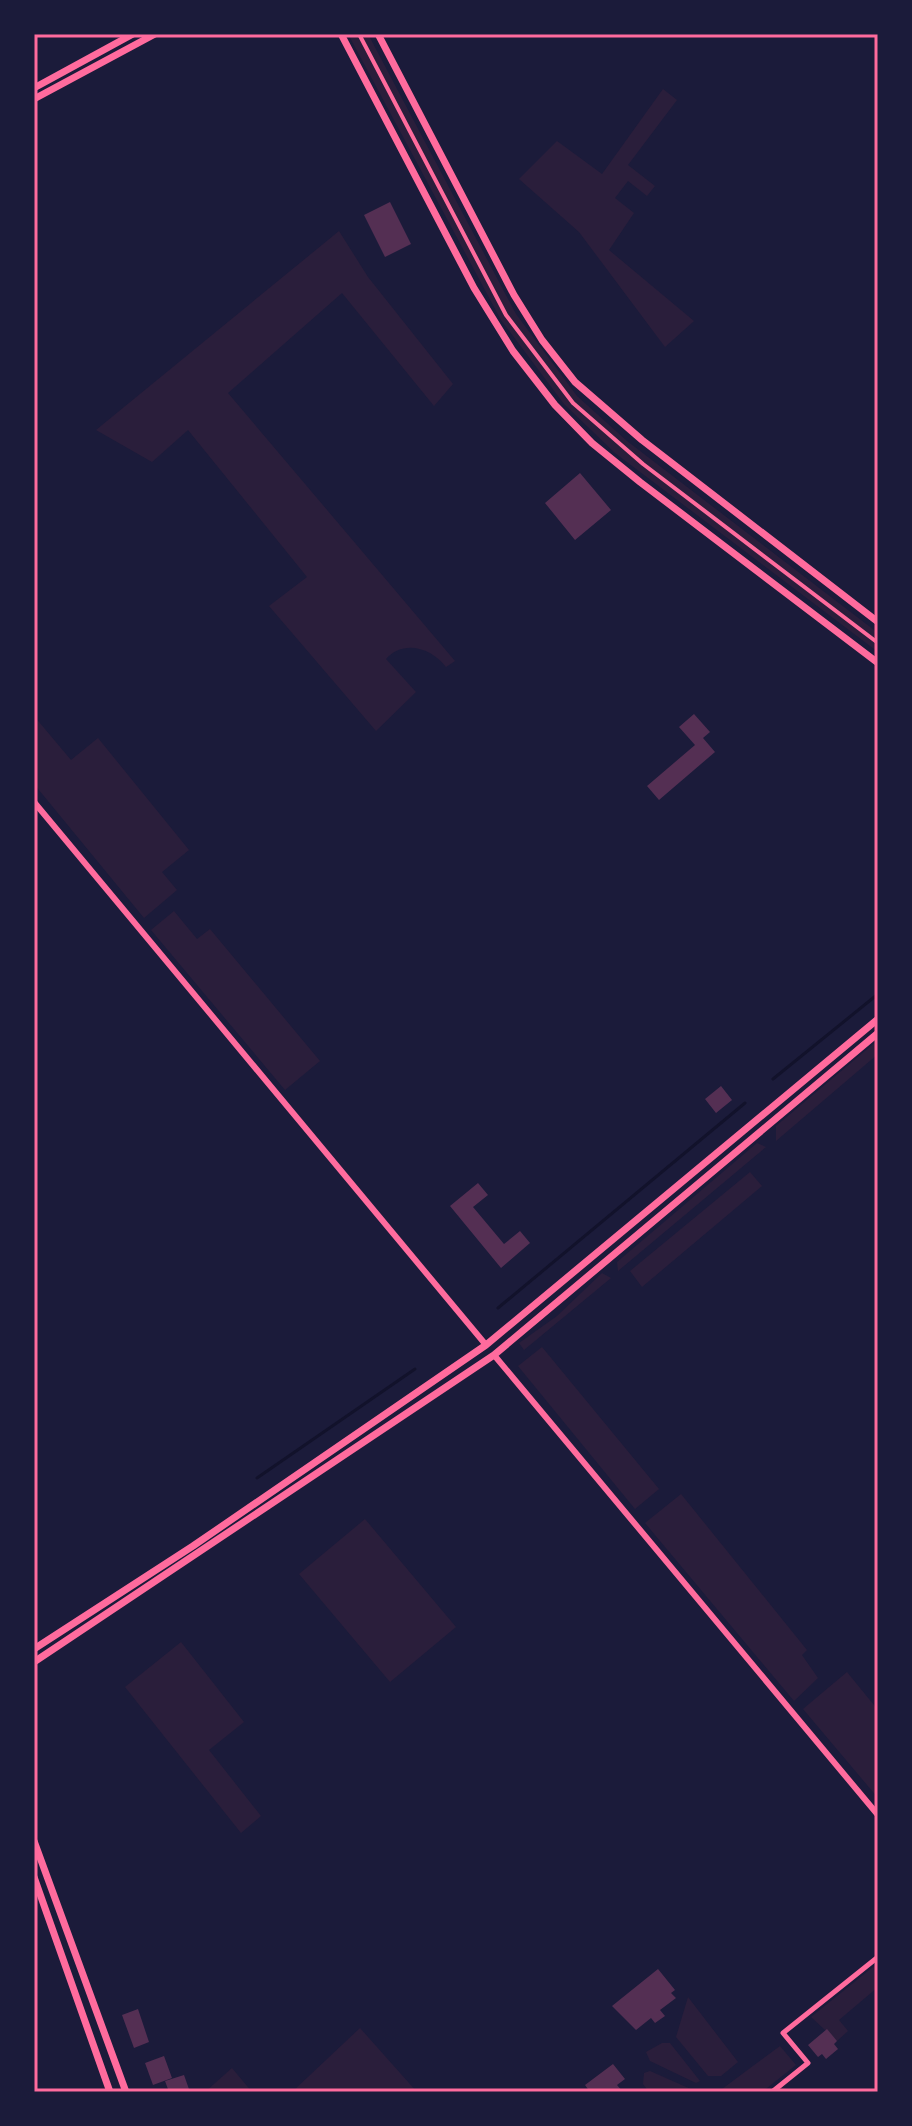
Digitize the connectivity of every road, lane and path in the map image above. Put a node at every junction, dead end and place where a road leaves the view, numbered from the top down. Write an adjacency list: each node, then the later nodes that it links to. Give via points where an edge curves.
1 (133, 34): 6 (main road)
2 (155, 34): 7 (main road)
3 (341, 34): 10 (main road, via 474,288 546,395 620,467)
4 (359, 34): 9 (street, via 506,315 573,403 643,464)
5 (378, 34): 8 (main road, via 514,295 575,382)
6 (34, 88)
7 (34, 99)
8 (878, 622)
9 (878, 643)
10 (878, 663)
11 (34, 802): 20 (street)
12 (878, 1019): 14 (main road)
13 (878, 1033): 16 (main road)
14 (767, 1111): 15 (main road); 16 (main road)
15 (755, 1121): 17 (main road); 18 (main road)
16 (774, 1121): 17 (main road)
17 (763, 1130): 19 (main road)
18 (597, 1253): 19 (main road); 20 (main road)
19 (606, 1263): 21 (main road)
20 (486, 1345): 21 (main road); 22 (main road)
21 (494, 1355): 23 (main road); 24 (street)
22 (34, 1649)
23 (34, 1662)
24 (878, 1815)
25 (34, 1841): 29 (main road)
26 (34, 1877): 28 (main road)
27 (878, 1957): 30 (street, via 783,2033 808,2063)
28 (110, 2092)
29 (126, 2092)
30 (772, 2092)

